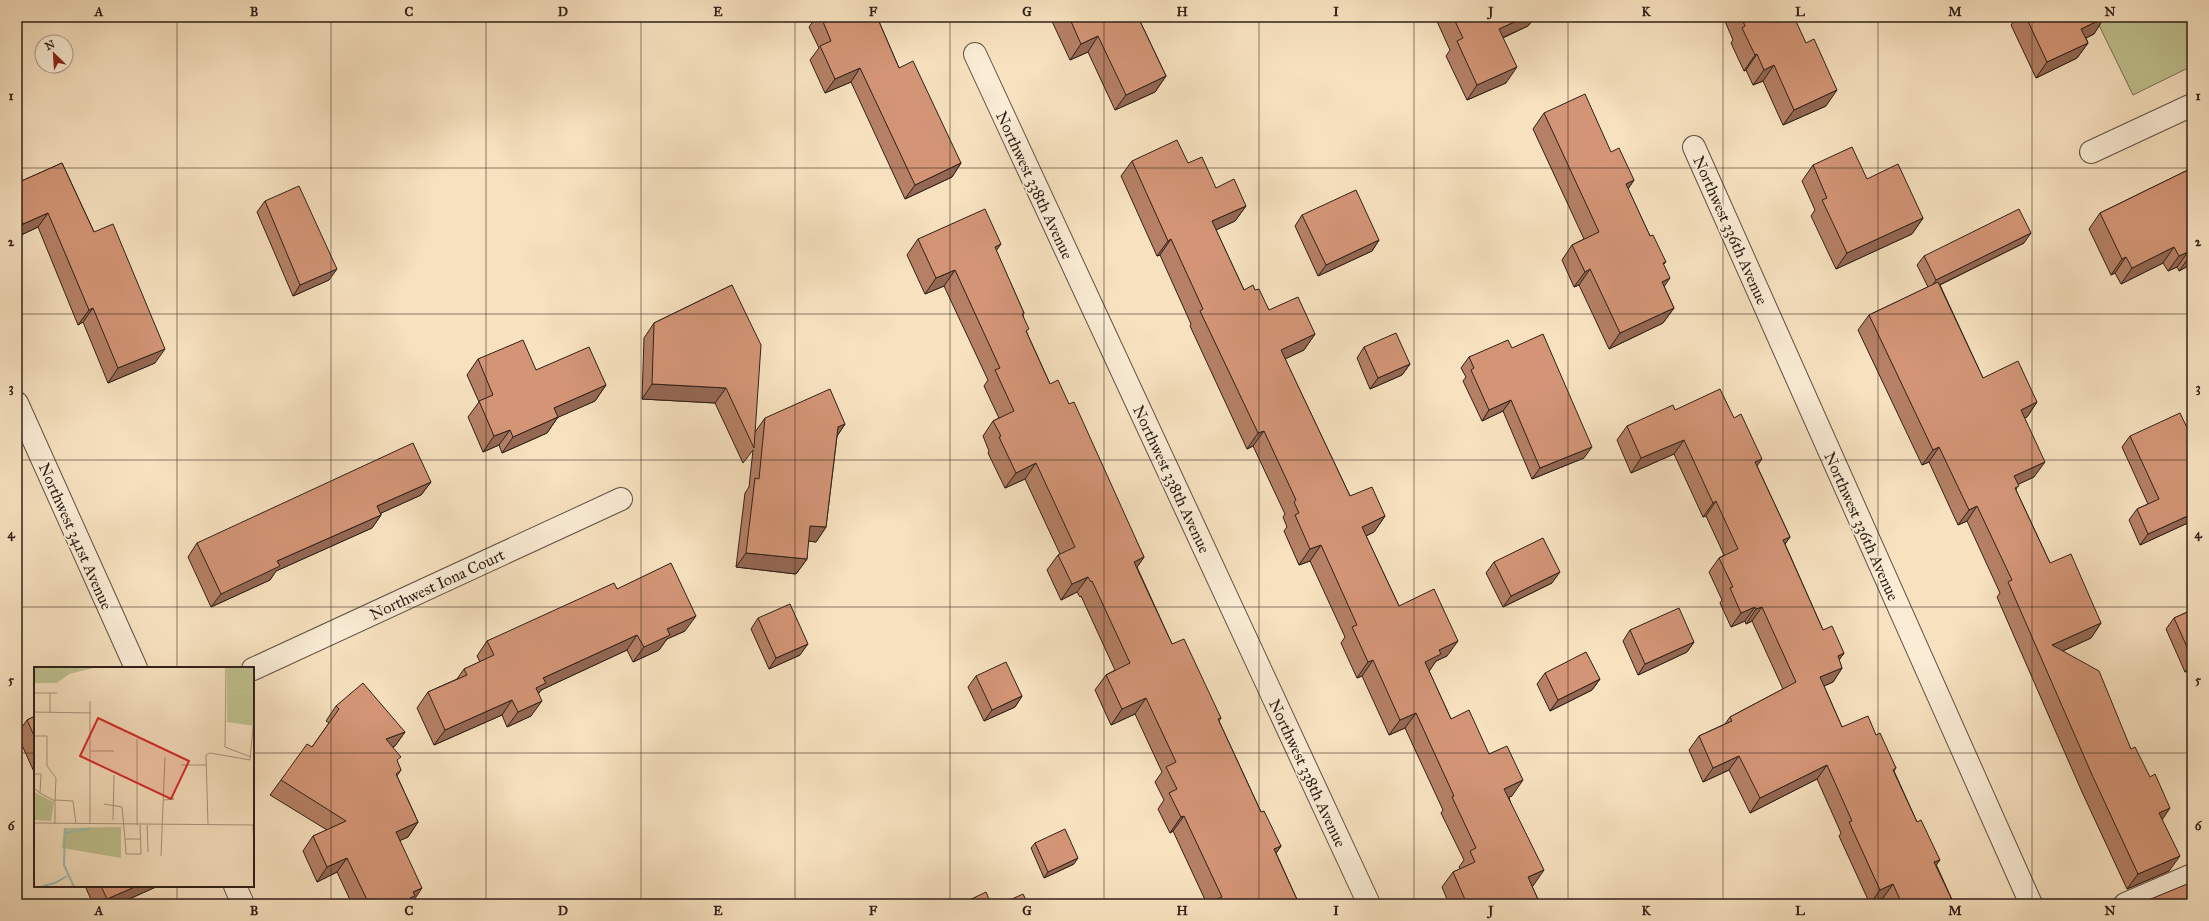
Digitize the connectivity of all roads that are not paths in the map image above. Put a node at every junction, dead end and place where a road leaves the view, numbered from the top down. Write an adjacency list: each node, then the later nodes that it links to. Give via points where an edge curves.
1 (975, 54): 12 (street, Northwest 338th Avenue)
2 (2192, 105): 4 (street)
3 (1694, 147): 13 (street, Northwest 336th Avenue)
4 (2091, 152)
5 (17, 404): 7 (street, Northwest 341st Avenue)
6 (621, 499): 8 (street, Northwest Iona Court)
7 (136, 667)
8 (254, 670)
9 (2192, 875): 14 (street)
10 (235, 887): 11 (street)
11 (243, 904)
12 (1369, 904)
13 (2031, 904)
14 (2125, 904)

